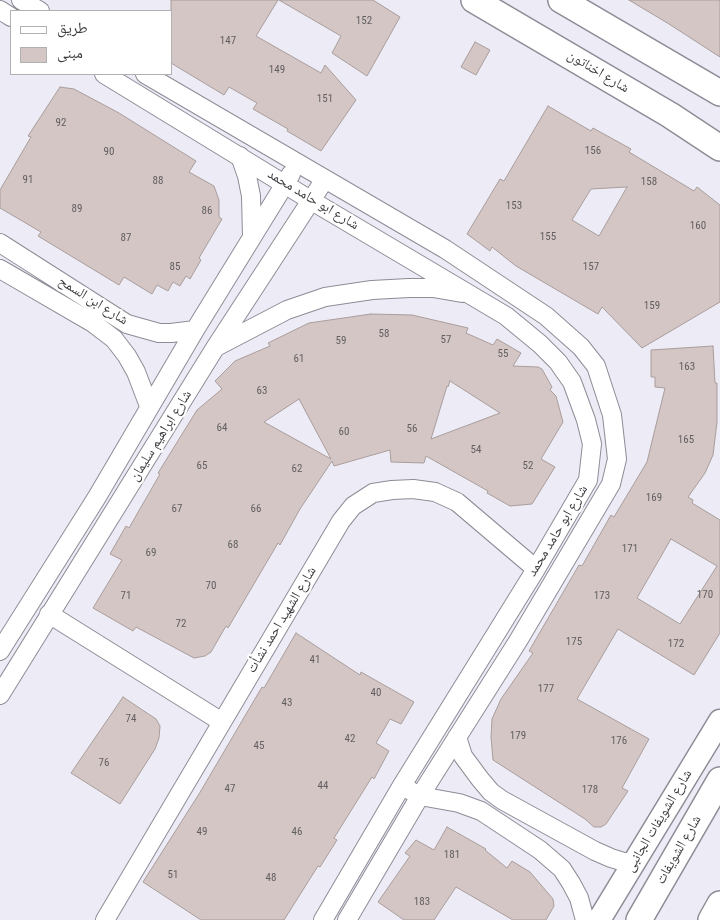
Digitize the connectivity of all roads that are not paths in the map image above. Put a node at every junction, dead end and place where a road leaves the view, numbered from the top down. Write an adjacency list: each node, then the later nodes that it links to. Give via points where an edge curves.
1 (21, 0): 5 (street)
2 (474, 0): 9 (main road, شارع اخناتون)
3 (561, 0): 4 (main road)
4 (587, 8): 8 (main road)
5 (38, 10)
6 (106, 75): 10 (street, شارع ابو حامد محمد)
7 (147, 75): 11 (street, شارع ابو حامد محمد)
8 (720, 93)
9 (720, 148)
10 (240, 156): 13 (street, شارع ابو حامد محمد); 15 (street, via 251,196)
11 (297, 163): 12 (street, شارع ابو حامد محمد); 13 (street, شارع ابراهيم سليمان)
12 (325, 179): 14 (street, شارع ابراهيم سليمان); 22 (street, شارع ابو حامد محمد, via 445,249 553,322 596,366 612,415)
13 (285, 183): 14 (street, شارع ابو حامد محمد); 15 (street, شارع ابراهيم سليمان)
14 (312, 200): 18 (street, شارع ابو حامد محمد); 20 (street, شارع ابراهيم سليمان)
15 (252, 236): 19 (street, شارع ابراهيم سليمان)
16 (0, 243): 19 (street, شارع ابن السمح, via 127,324 159,333)
17 (0, 269): 21 (street, شارع ابن السمح, via 93,323 114,339 136,372)
18 (472, 294): 20 (street, via 409,288 325,297 287,310); 23 (street, شارع ابو حامد محمد, via 506,316 558,362 572,382)
19 (195, 330): 21 (street, شارع ابراهيم سليمان)
20 (215, 348): 25 (street, شارع ابراهيم سليمان)
21 (149, 406): 26 (street, شارع ابراهيم سليمان, via 97,497)
22 (616, 440): 23 (street); 30 (street, شارع ابو حامد محمد, via 617,459 611,484 518,642)
23 (592, 444): 24 (street, شارع ابو حامد محمد, via 588,480)
24 (536, 568): 29 (street, شارع الشهيد احمد نشأت, via 457,502 435,492 413,489 373,493 353,506 341,522); 32 (street, شارع ابو حامد محمد)
25 (49, 614): 27 (street, شارع ابراهيم سليمان); 29 (street)
26 (0, 651)
27 (0, 695)
28 (720, 721): 34 (street, شارع الشويفات الجانبى)
29 (222, 722): 36 (street, شارع الشهيد احمد نشأت)
30 (457, 737): 33 (street, شارع ابو حامد محمد); 34 (street, via 463,756 491,792 502,800 603,855)
31 (720, 780): 41 (main road, شارع الشويفات)
32 (402, 786): 33 (street); 37 (street, شارع ابو حامد محمد)
33 (420, 796): 38 (street, شارع ابو حامد محمد); 39 (street, via 459,803 481,811 540,850 572,883)
34 (634, 862): 40 (street, شارع الشويفات الجانبى)
35 (720, 904): 42 (main road)
36 (105, 920)
37 (323, 920)
38 (347, 920)
39 (585, 920)
40 (599, 920)
41 (639, 920)
42 (710, 920)

